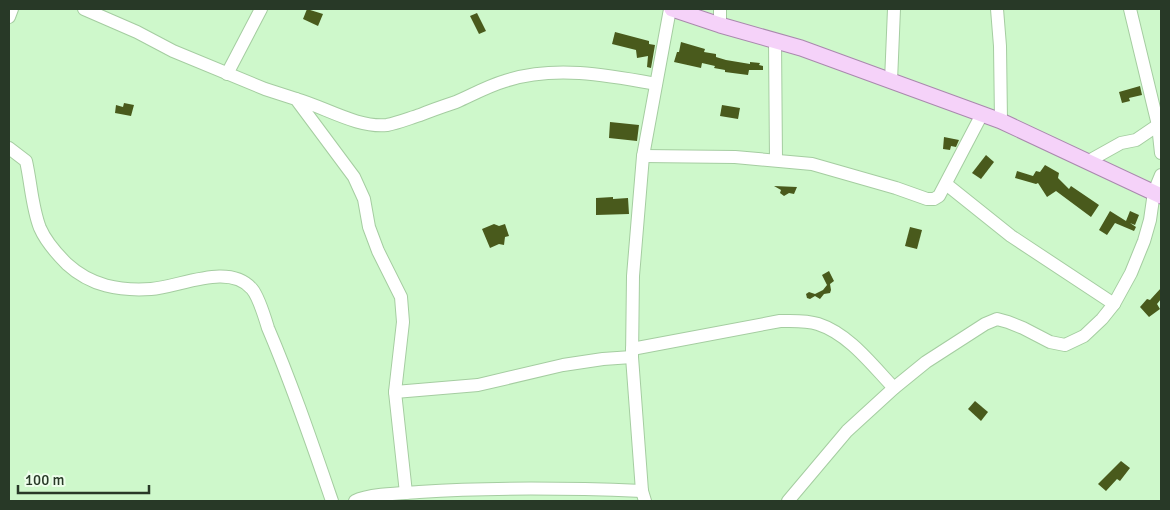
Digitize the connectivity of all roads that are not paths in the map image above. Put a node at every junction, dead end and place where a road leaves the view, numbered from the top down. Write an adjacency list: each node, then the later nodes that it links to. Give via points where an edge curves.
1 (12, 9): 9 (street)
2 (84, 9): 12 (street)
3 (261, 9): 12 (street)
4 (671, 9): 10 (main road); 14 (street)
5 (720, 9): 10 (street)
6 (894, 9): 13 (street)
7 (997, 9): 17 (street)
8 (1130, 9): 18 (street)
9 (9, 17)
10 (720, 25): 11 (main road)
11 (775, 41): 13 (main road); 22 (street)
12 (227, 74): 15 (street)
13 (891, 81): 16 (main road)
14 (656, 84): 15 (street, via 593,73 529,74 387,125 350,120); 21 (street)
15 (296, 100): 30 (street, via 354,177 364,199 378,251 401,296 403,322)
16 (982, 114): 17 (main road); 25 (street)
17 (1001, 121): 23 (main road)
18 (1160, 124): 20 (street); 23 (street, via 1136,140)
19 (9, 148): 33 (street, via 26,162 40,228 54,251 92,282 120,288 152,288 220,276 237,279 252,290)
20 (1161, 153)
21 (643, 156): 22 (street); 28 (street, via 633,276)
22 (776, 160): 25 (street, via 812,164 927,199 939,196)
23 (1087, 162): 26 (main road)
24 (1161, 174): 26 (street)
25 (946, 184): 27 (street, via 1011,236)
26 (1158, 194): 27 (street, via 1144,242)
27 (1114, 304): 29 (street, via 1084,336 1065,345 1050,342 997,319 926,362)
28 (632, 353): 29 (street, via 780,321 800,321 818,324 838,333); 30 (street, via 478,385); 32 (street)
29 (894, 388): 35 (street, via 847,431)
30 (394, 392): 31 (street)
31 (406, 493): 32 (street, via 520,488); 34 (street)
32 (644, 496)
33 (332, 501)
34 (355, 501)
35 (788, 501)

